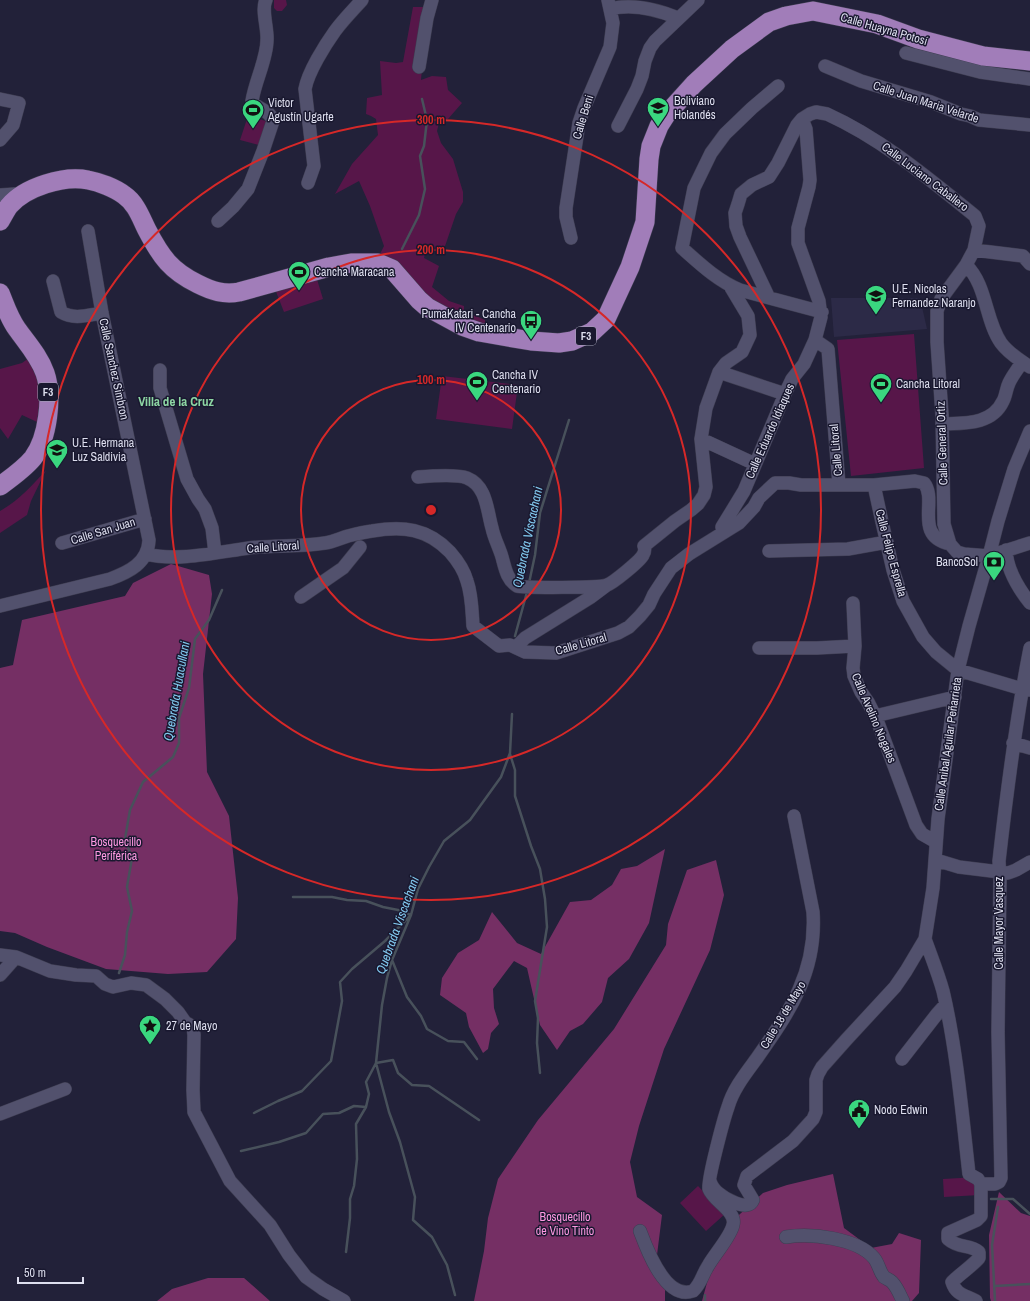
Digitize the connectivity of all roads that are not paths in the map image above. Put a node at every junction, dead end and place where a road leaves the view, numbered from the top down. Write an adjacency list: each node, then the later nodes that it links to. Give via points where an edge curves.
1 (265, 0): 22 (street, via 267,43 252,101 255,106 270,114 273,120 248,189 234,207)
2 (362, 0): 18 (street, via 335,30 306,83 314,166)
3 (432, 0): 10 (street)
4 (698, 0): 6 (street)
5 (609, 4): 6 (street, via 660,10); 24 (street, Calle Beni, via 613,23 610,47 584,108 576,137 566,208)
6 (678, 18): 16 (street, via 650,48 637,89)
7 (906, 53): 11 (street, via 980,72)
8 (1030, 61): 20 (highway, Calle Huayna Potosí / F3, via 983,56 918,39 877,24 813,11 769,22 726,54 666,115 651,146 646,222 611,310 606,319 592,332 572,341 559,343 513,339 462,326 427,307 392,269 378,263 343,264 239,292 213,291 185,278 170,266 156,247 133,204 124,195 109,187 89,180 72,179 44,184)
9 (825, 66): 15 (street, Calle Juan Maria Velarde, via 979,120)
10 (419, 67)
11 (1030, 79)
12 (778, 86): 29 (street, via 725,134 711,153 694,188 682,248 704,268)
13 (0, 99): 17 (street, via 19,103 13,125)
14 (802, 119): 25 (street, Calle Luciano Caballero, via 816,112 827,114 869,135 919,171 975,216 979,226); 31 (street, via 769,177 741,194 735,213 740,236); 32 (street, via 806,129 810,187 798,228 798,243)
15 (1030, 125)
16 (618, 126)
17 (0, 140)
18 (308, 183)
19 (0, 195): 20 (street, via 15,194)
20 (19, 197): 21 (highway, Calle Huayna Potosí / F3, via 10,205)
21 (0, 221)
22 (218, 221)
23 (88, 231): 33 (street, Calle Sanchez Simbron)
24 (571, 238)
25 (974, 250): 26 (street, via 1023,256); 27 (street, Calle Luciano Caballero)
26 (1030, 264)
27 (966, 265): 35 (street, via 974,274 997,336 1005,348); 39 (street, Calle General Ortiz, via 941,299 937,311)
28 (53, 281): 33 (street, via 61,312 74,317)
29 (730, 286): 31 (street); 37 (street, via 748,316 750,335 742,352 726,363)
30 (0, 293): 46 (highway, F3, via 10,318 31,347 45,373 48,406 43,438 36,452 26,465)
31 (769, 298): 32 (street)
32 (822, 312): 34 (street, Calle Eduardo Idiaques)
33 (102, 313): 47 (street, Calle Sanchez Simbron)
34 (815, 340): 38 (street, Calle Eduardo Idiaques, via 804,364 792,379); 44 (street, Calle Litoral, via 828,349)
35 (1026, 364): 39 (street, via 1009,383 1000,406 987,418 966,423)
36 (160, 370): 56 (street, via 160,388 187,479 205,509 212,528)
37 (719, 372): 38 (street); 41 (street, via 706,408)
38 (785, 394): 42 (street, Calle Eduardo Idiaques)
39 (942, 424): 52 (street, Calle General Ortiz, via 944,524)
40 (1030, 431): 58 (street, Calle Anibal Aguilar Peñarrieta, via 1014,469)
41 (701, 439): 42 (street); 59 (street, via 706,487 704,495 691,510 644,546 645,550 638,562)
42 (755, 464): 48 (street, Calle Eduardo Idiaques, via 744,491 722,527)
43 (418, 477): 59 (street, via 466,478 473,482 480,490 488,508 491,527 506,572 517,586 563,588)
44 (839, 485): 45 (street); 48 (street, Calle Litoral, via 775,483 739,523)
45 (874, 485): 49 (street, Calle Felipe Esprella); 52 (street, via 915,481 924,483 928,489 932,533 937,539)
46 (0, 486)
47 (145, 519): 51 (street, Calle San Juan); 57 (street, Calle Sanchez Simbron, via 149,540)
48 (723, 533): 65 (street, Calle Litoral, via 671,568 645,611 618,633 556,653 525,652)
49 (887, 542): 55 (street, via 848,549); 68 (street, Calle Felipe Esprella, via 903,601 922,638)
50 (1030, 543): 54 (street)
51 (62, 544)
52 (950, 544): 58 (street, via 957,552)
53 (360, 547): 60 (street, via 343,568)
54 (1006, 550): 58 (street); 62 (street, via 1012,575)
55 (768, 552)
56 (215, 553): 57 (street, Calle Litoral, via 173,556); 65 (street, Calle Litoral, via 327,543 357,534 396,528 423,533 454,557 467,579 473,626 499,646 510,644)
57 (147, 554): 63 (street, via 133,568 110,579)
58 (989, 556): 68 (street, Calle Anibal Aguilar Peñarrieta)
59 (607, 585): 65 (street, via 525,638)
60 (301, 597)
61 (853, 603): 64 (street, Calle Avelino Nogales)
62 (1030, 603)
63 (0, 606)
64 (855, 646): 66 (street); 71 (street, Calle Avelino Nogales, via 854,676)
65 (516, 647)
66 (759, 648)
67 (1030, 648): 69 (street, Calle Mayor Vasquez)
68 (958, 670): 69 (street, Calle Felipe Esprella); 70 (street, Calle Anibal Aguilar Peñarrieta)
69 (1026, 689): 72 (street, Calle Mayor Vasquez)
70 (955, 697): 71 (street); 75 (street, Calle Anibal Aguilar Peñarrieta)
71 (875, 716): 75 (street, Calle Avelino Nogales, via 916,825 922,834)
72 (1013, 742): 73 (street); 78 (street, Calle Mayor Vasquez, via 999,861)
73 (1030, 748)
74 (794, 816): 87 (street, Calle 18 de Mayo, via 813,912 814,928 810,959 800,990 731,1099)
75 (936, 842): 76 (street, Calle Anibal Aguilar Peñarrieta)
76 (936, 860): 78 (street, via 958,867); 79 (street, Calle Anibal Aguilar Peñarrieta)
77 (1030, 862): 78 (street, via 1008,873)
78 (1000, 872): 88 (street, Calle Mayor Vasquez, via 998,1032 1001,1178 995,1184)
79 (925, 939): 83 (street); 87 (street, Calle Anibal Aguilar Peñarrieta, via 895,987 822,1067 816,1080 816,1112 813,1120 793,1140 747,1176 744,1185 753,1200 750,1204 742,1205 722,1196)
80 (0, 954): 81 (street)
81 (16, 957): 82 (street); 91 (street, via 50,971 96,976 113,987 131,983 146,985 193,1027 194,1112 230,1181 270,1225 306,1277)
82 (0, 975)
83 (946, 1004): 84 (street); 88 (street, via 969,1174)
84 (902, 1059)
85 (65, 1089): 86 (street)
86 (0, 1114)
87 (710, 1181): 89 (street, via 709,1188 733,1218 734,1225 705,1271 700,1284 692,1292 676,1296 669,1290 658,1277)
88 (981, 1184): 93 (street, via 981,1216 948,1233 948,1239 953,1244 978,1252 979,1258 974,1264 952,1282 960,1293)
89 (640, 1231)
90 (786, 1237): 92 (street, via 822,1236 843,1241 866,1251 875,1258 881,1272)
91 (344, 1301)
92 (903, 1301)
93 (976, 1301)

